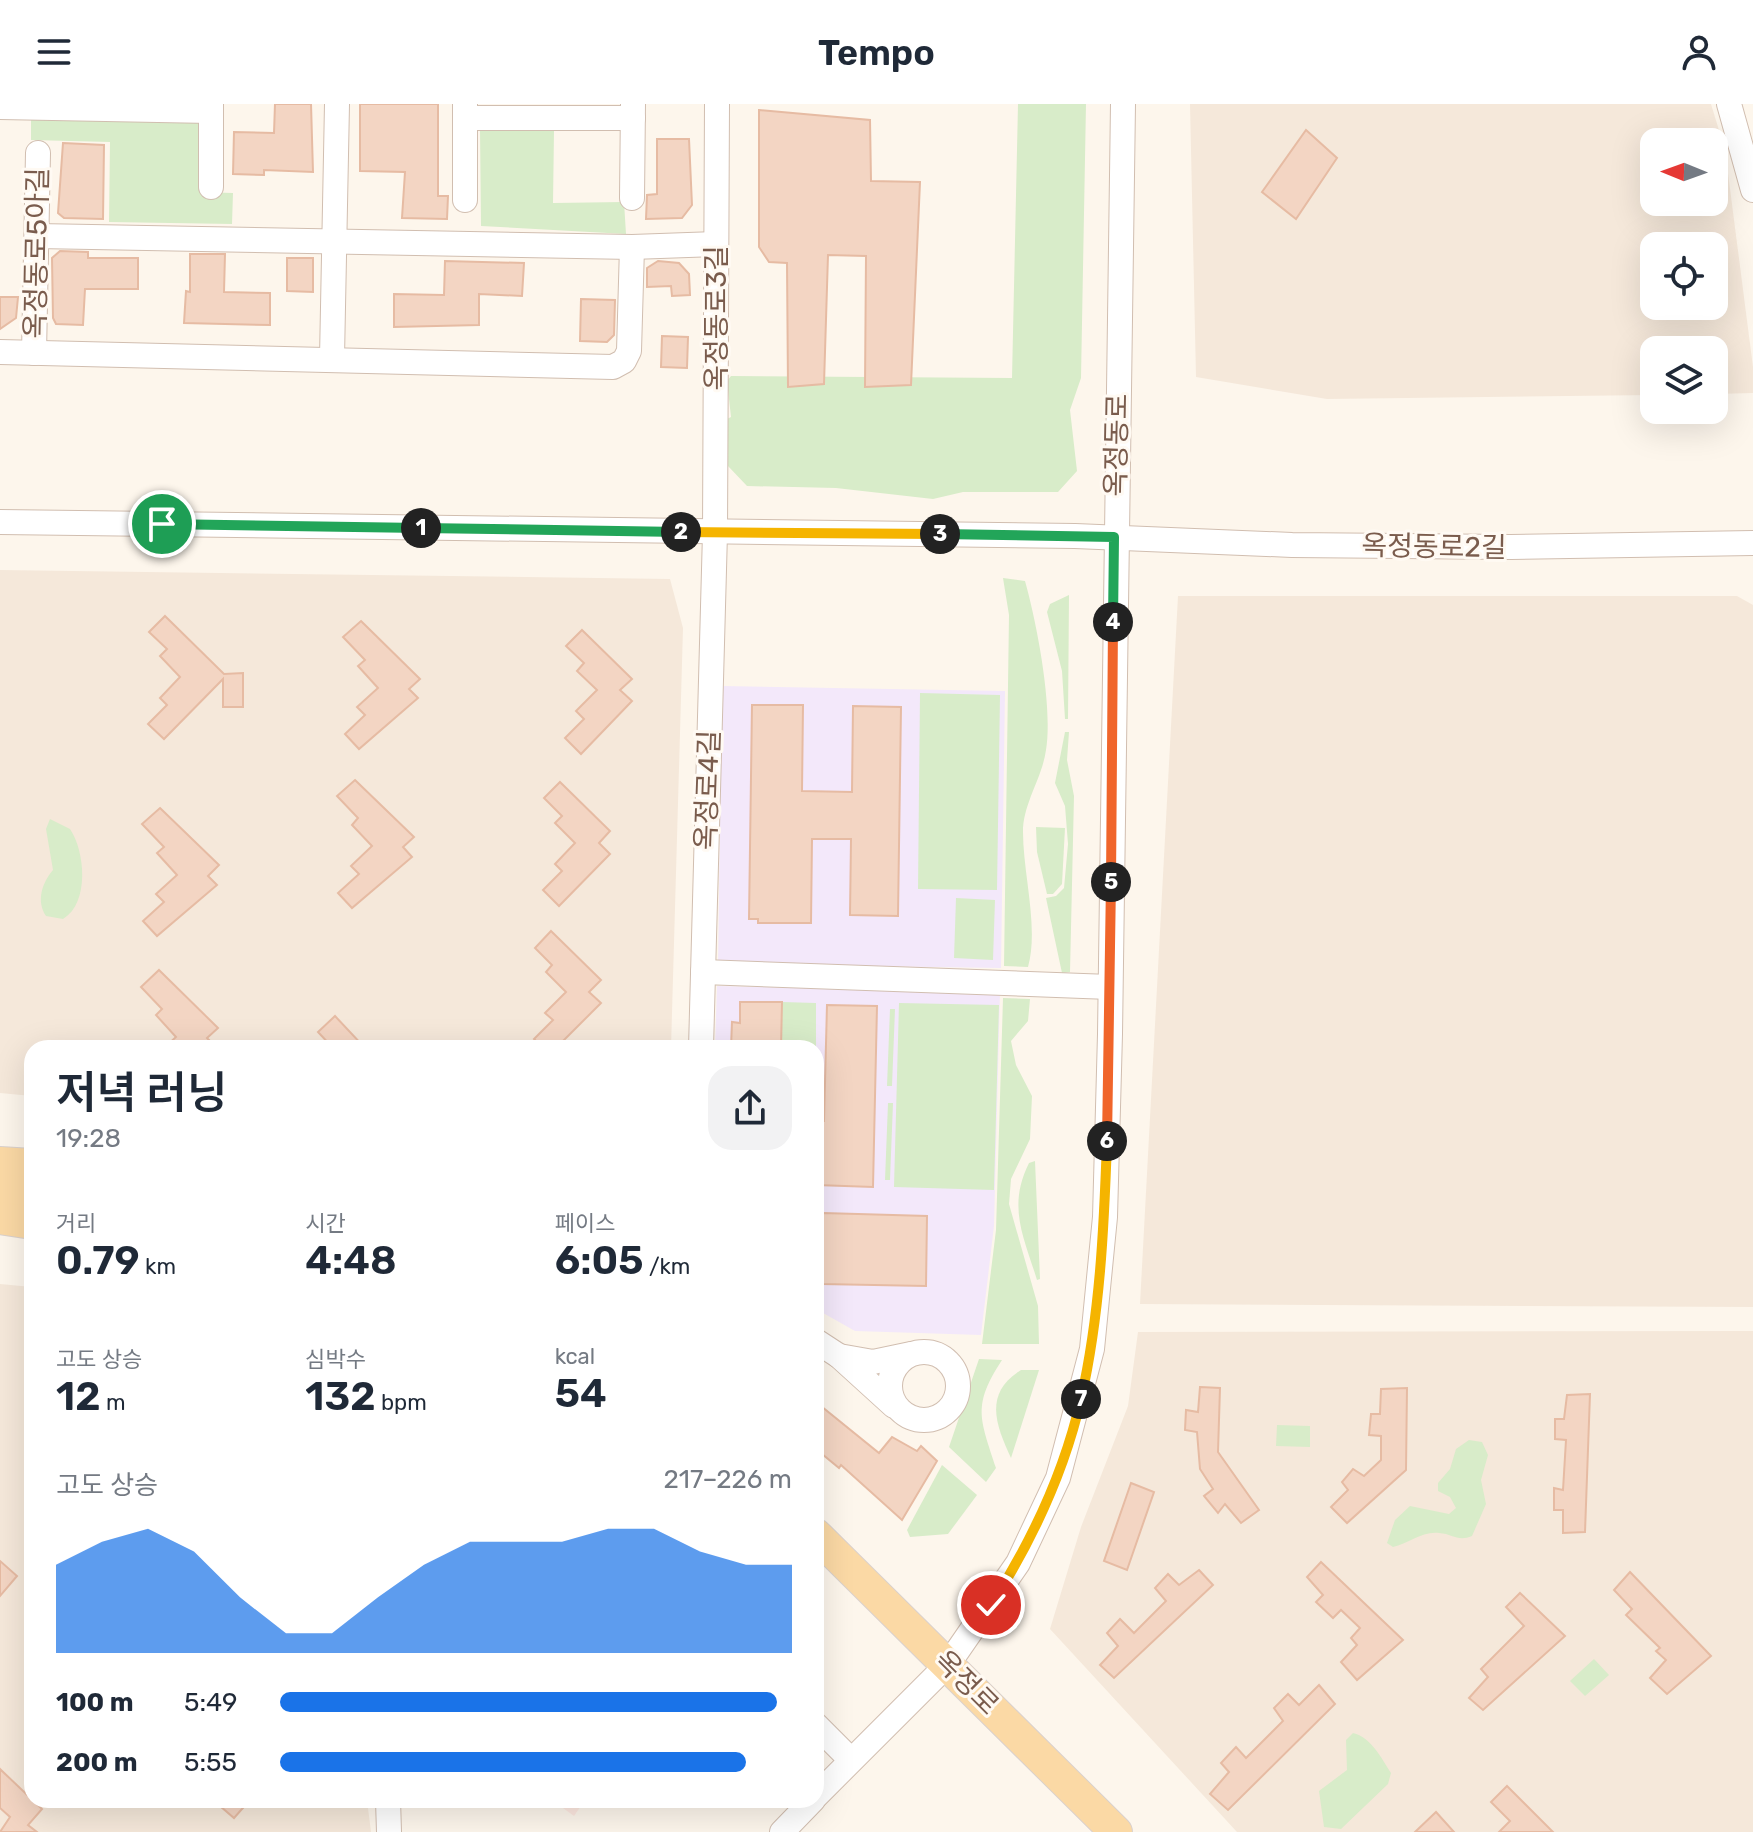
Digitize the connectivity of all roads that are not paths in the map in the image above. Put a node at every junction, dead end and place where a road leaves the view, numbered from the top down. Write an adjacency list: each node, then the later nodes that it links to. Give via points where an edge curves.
1 (337, 104): 15 (street)
2 (717, 104): 16 (street, 옥정동로3길)
3 (1123, 104): 23 (street, 옥정동로)
4 (1729, 104): 11 (street)
5 (0, 107): 6 (street)
6 (211, 108): 10 (street)
7 (465, 111): 8 (street); 13 (street)
8 (633, 111): 12 (street)
9 (38, 153): 14 (street, 옥정동로5아길)
10 (211, 187)
11 (1753, 190)
12 (632, 198)
13 (465, 200)
14 (37, 236): 15 (street); 19 (street, 옥정동로5아길)
15 (335, 241): 17 (street); 20 (street)
16 (716, 244): 17 (street); 22 (street, 옥정동로3길)
17 (632, 247): 20 (street, via 629,351 613,367)
18 (0, 352): 19 (street)
19 (34, 353): 20 (street)
20 (332, 358)
21 (0, 522): 22 (street, 옥정동로2길)
22 (715, 533): 23 (street, 옥정동로2길); 25 (street, 옥정로4길)
23 (1114, 537): 24 (street, 옥정동로2길, via 1292,545); 26 (street, 옥정동로)
24 (1753, 543)
25 (703, 972): 26 (street); 27 (street, 옥정로4길)
26 (1110, 987): 36 (street, 옥정동로, via 1105,1217 1092,1349 1080,1405 1058,1478 1034,1531)
27 (701, 1040)
28 (24, 1174): 29 (main road)
29 (10, 1191): 30 (main road)
30 (24, 1211)
31 (824, 1346): 33 (street)
32 (917, 1353): 33 (street, via 873,1362); 34 (street, via 901,1360 890,1380); 34 (street, via 942,1357 951,1365 957,1398 941,1416 928,1421 907,1417)
33 (839, 1356): 34 (street)
34 (898, 1409)
35 (824, 1543): 36 (main road, 옥정로)
36 (949, 1663): 38 (street, 옥정동로); 44 (main road, 옥정로)
37 (824, 1733): 38 (street)
38 (851, 1760): 39 (street, 옥정동로)
39 (824, 1788)
40 (388, 1808): 42 (street)
41 (805, 1808): 43 (street, 옥정동로)
42 (389, 1832)
43 (782, 1832)
44 (1116, 1832)

